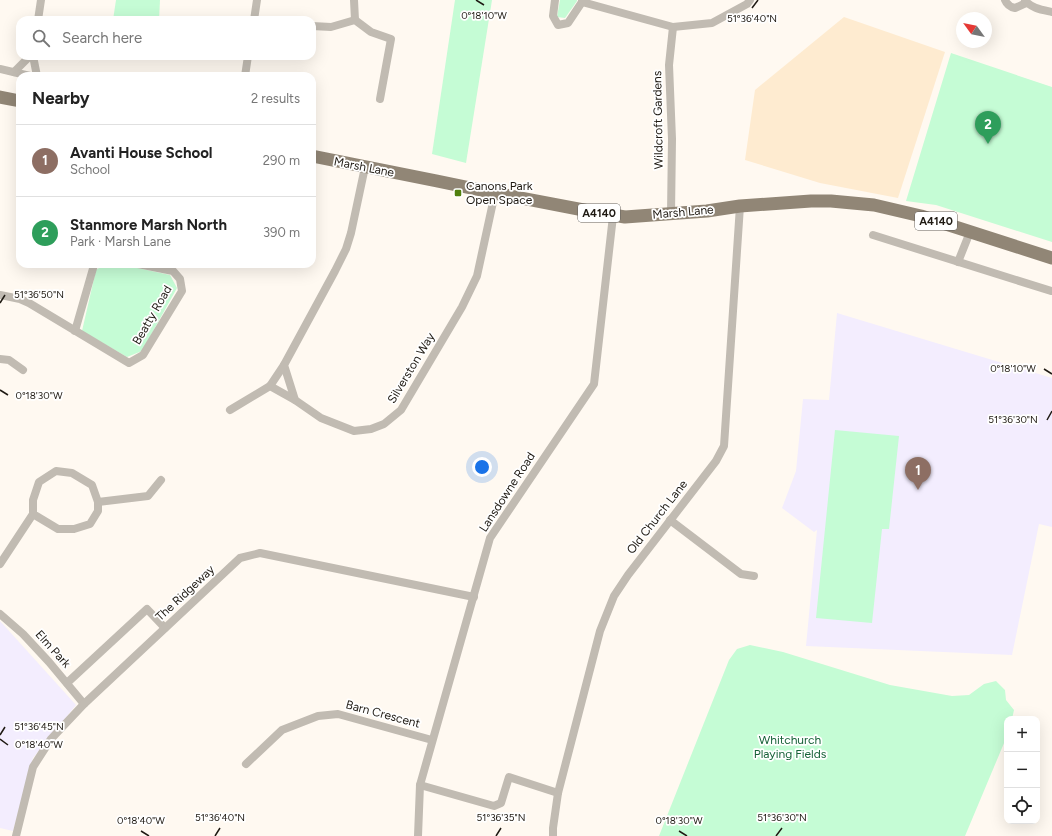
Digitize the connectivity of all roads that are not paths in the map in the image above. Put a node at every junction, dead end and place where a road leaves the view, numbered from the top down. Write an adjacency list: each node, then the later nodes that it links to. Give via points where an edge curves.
1 (41, 0): 10 (street)
2 (257, 0): 11 (street)
3 (354, 0): 12 (street)
4 (555, 0): 7 (street, via 552,16 558,25 568,23)
5 (750, 0): 14 (street, via 712,23)
6 (1005, 0): 8 (street, via 1010,7 1015,8)
7 (582, 1): 14 (street)
8 (1026, 1): 9 (street, via 1030,5)
9 (1052, 12)
10 (39, 16)
11 (255, 16)
12 (355, 20): 13 (street, via 331,26); 23 (street, via 371,32 391,39)
13 (316, 26)
14 (673, 27): 29 (street, Wildcroft Gardens, via 669,65 672,139)
15 (28, 60): 19 (street)
16 (33, 60): 20 (street)
17 (247, 60): 21 (street)
18 (0, 69): 19 (street)
19 (14, 72)
20 (36, 72)
21 (246, 72)
22 (0, 97): 24 (main road)
23 (380, 99)
24 (16, 100)
25 (316, 157): 26 (main road, Marsh Lane / A4140)
26 (365, 167): 27 (main road, Marsh Lane / A4140); 41 (street, via 346,249)
27 (495, 194): 30 (main road, Marsh Lane / A4140); 44 (street, Silverston Way, via 477,276 401,410 384,424 354,431 321,418)
28 (740, 206): 29 (main road, Marsh Lane / A4140); 31 (main road, Marsh Lane / A4140, via 811,201 849,202 921,216); 49 (street, Old Church Lane, via 724,446 716,461)
29 (670, 214): 30 (main road, Marsh Lane / A4140)
30 (613, 216): 52 (street, Lansdowne Road, via 594,384 490,538)
31 (970, 232): 33 (main road, Marsh Lane / A4140); 34 (street)
32 (873, 235): 34 (street)
33 (1052, 258)
34 (958, 262): 37 (street)
35 (93, 268): 39 (street)
36 (158, 268): 39 (street, Beatty Road, via 173,271 180,279 182,290 143,356 129,363)
37 (1051, 291)
38 (0, 295): 39 (street, Beatty Road, via 29,303)
39 (75, 331)
40 (0, 359): 42 (street, via 9,360)
41 (284, 365): 43 (street); 44 (street)
42 (23, 370)
43 (270, 386): 44 (street, Silverston Way); 45 (street)
44 (295, 400)
45 (230, 410)
46 (161, 480): 47 (street, via 148,496)
47 (98, 502): 48 (street, via 98,511 90,524 74,529 58,529); 48 (street, via 92,485 72,473 56,471 39,482 33,500)
48 (33, 514): 50 (street)
49 (670, 520): 51 (street, via 741,574); 60 (street, Old Church Lane, via 614,596 600,631)
50 (0, 564)
51 (754, 576)
52 (474, 597): 54 (street, The Ridgeway, via 260,553 240,558); 57 (street, Lansdowne Road)
53 (0, 614): 55 (street, Elm Park, via 23,634)
54 (165, 628): 55 (street, via 147,609); 56 (street, The Ridgeway)
55 (67, 683): 56 (street, Elm Park)
56 (84, 704): 61 (street, The Ridgeway, via 51,739 33,766)
57 (432, 740): 58 (street, Barn Crescent, via 338,714 318,716 282,730); 59 (street, Lansdowne Road)
58 (246, 764)
59 (420, 785): 60 (street, via 494,806 501,803 509,777); 62 (street, Lansdowne Road)
60 (558, 793): 63 (street, Old Church Lane)
61 (16, 836)
62 (418, 836)
63 (553, 836)

